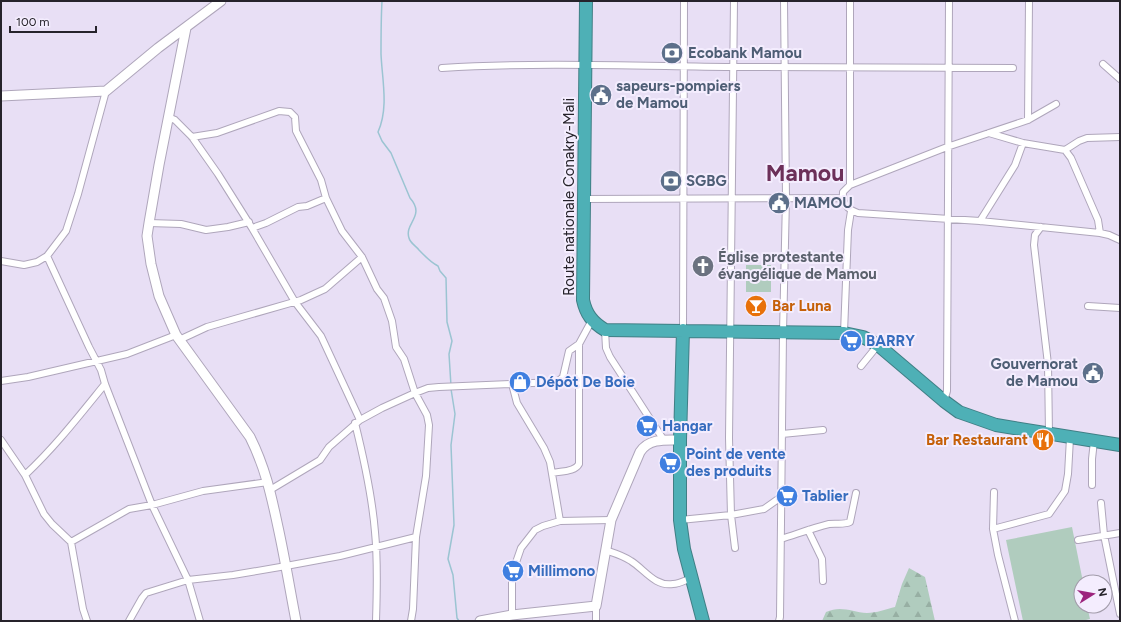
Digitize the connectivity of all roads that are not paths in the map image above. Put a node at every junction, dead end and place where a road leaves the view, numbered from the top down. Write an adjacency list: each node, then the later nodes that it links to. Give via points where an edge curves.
1 (221, 1): 9 (street)
2 (586, 1): 10 (highway, Route nationale Conakry-Mali)
3 (684, 1): 12 (street)
4 (734, 1): 13 (street)
5 (784, 1): 14 (street)
6 (850, 1): 15 (street)
7 (949, 1): 17 (street)
8 (1029, 1): 24 (street)
9 (186, 28): 20 (street); 23 (street)
10 (586, 64): 12 (street); 16 (street); 37 (highway, Route nationale Conakry-Mali)
11 (1103, 64): 19 (street)
12 (684, 66): 13 (street); 33 (street)
13 (734, 67): 14 (street); 34 (street)
14 (784, 67): 15 (street); 35 (street)
15 (850, 67): 17 (street); 31 (street)
16 (442, 68)
17 (948, 68): 18 (street); 29 (street)
18 (1013, 68)
19 (1120, 79)
20 (106, 91): 21 (street); 46 (street, via 66,231)
21 (1, 96)
22 (1056, 104): 24 (street)
23 (168, 117): 27 (street, via 175,120); 41 (street)
24 (1028, 120): 25 (street)
25 (988, 133): 28 (street); 29 (street)
26 (1120, 137): 30 (street, via 1087,138)
27 (192, 138): 32 (street, via 279,112 290,112 295,117 296,131 321,180); 42 (street)
28 (1023, 142): 30 (street); 40 (street, via 1015,165)
29 (947, 146): 31 (street); 39 (street)
30 (1066, 150): 44 (street, via 1098,220)
31 (850, 185): 36 (street, via 843,192)
32 (326, 198): 42 (street, via 298,207 266,223); 47 (street, via 342,231)
33 (683, 198): 34 (street); 37 (street); 54 (street)
34 (732, 198): 35 (street); 55 (street)
35 (786, 198): 36 (street); 56 (street)
36 (843, 198): 38 (street)
37 (584, 199): 52 (highway, Route nationale Conakry-Mali, via 583,300)
38 (851, 211): 39 (street); 57 (street)
39 (947, 220): 40 (street); 67 (street, via 947,391)
40 (980, 221): 43 (street)
41 (149, 224): 42 (street, via 181,224 206,230); 58 (street, via 147,236 159,296)
42 (250, 225): 49 (street)
43 (1042, 227): 44 (street); 71 (street, via 1035,235 1034,245 1048,364)
44 (1100, 233): 45 (street)
45 (1119, 238)
46 (47, 256): 48 (street, via 24,265); 61 (street)
47 (362, 258): 49 (street, via 325,289); 66 (street, via 384,298 392,322 396,348 404,359)
48 (1, 261)
49 (295, 302): 58 (street, via 206,327); 68 (street, via 321,336)
50 (1088, 306): 51 (street)
51 (1120, 308)
52 (592, 320): 53 (highway, Route nationale Conakry-Mali); 59 (street)
53 (605, 330): 54 (highway); 74 (street, via 606,348 610,357)
54 (684, 330): 55 (highway); 75 (highway)
55 (731, 331): 56 (highway); 87 (street)
56 (783, 333): 57 (highway); 70 (street)
57 (844, 333): 60 (highway, via 863,337)
58 (178, 338): 61 (street); 81 (street, via 250,437)
59 (579, 344): 65 (street, via 569,351 563,377 557,382); 78 (street, via 579,464 574,469)
60 (878, 345): 62 (street); 67 (highway)
61 (97, 361): 63 (street); 64 (street)
62 (861, 366)
63 (1, 382)
64 (105, 384): 79 (street, via 69,430); 86 (street)
65 (512, 384): 66 (street, via 428,388); 78 (street, via 517,403 544,448)
66 (415, 393): 68 (street); 95 (street, via 427,415 429,425 426,476)
67 (944, 401): 71 (highway, via 959,412 996,425)
68 (358, 422): 81 (street, via 329,447 320,460); 99 (street)
69 (823, 430): 70 (street)
70 (782, 434): 84 (street)
71 (1049, 434): 72 (highway)
72 (1070, 438): 76 (highway); 91 (street, via 1065,491 1049,514)
73 (1, 440): 79 (street)
74 (663, 440): 75 (street); 88 (street, via 643,447)
75 (680, 440): 89 (highway)
76 (1094, 441): 77 (highway); 80 (street)
77 (1120, 445)
78 (553, 473): 90 (street)
79 (25, 475): 98 (street, via 44,514)
80 (1092, 485)
81 (269, 486): 86 (street, via 203,491); 102 (street)
82 (856, 492): 92 (street, via 850,522)
83 (994, 492): 91 (street)
84 (781, 497): 87 (street, via 764,509); 96 (street)
85 (1101, 503): 94 (street)
86 (152, 504): 98 (street, via 129,509); 104 (street)
87 (731, 515): 89 (street); 100 (street)
88 (610, 520): 90 (street); 101 (street)
89 (680, 520): 103 (highway)
90 (560, 521): 107 (street, via 535,530 521,548 513,570)
91 (993, 529): 120 (street)
92 (808, 530): 96 (street); 105 (street, via 822,560)
93 (1120, 533): 94 (street)
94 (1104, 535): 97 (street); 108 (street)
95 (416, 537): 99 (street); 115 (street)
96 (781, 539): 119 (street)
97 (1078, 540)
98 (71, 542): 110 (street)
99 (376, 547): 102 (street); 114 (street)
100 (735, 548)
101 (605, 550): 103 (street, via 620,554 651,578 665,583 673,584); 106 (street)
102 (286, 566): 104 (street); 113 (street)
103 (691, 578): 118 (highway)
104 (188, 580): 111 (street, via 146,593); 112 (street)
105 (823, 581)
106 (596, 606): 107 (street); 117 (street)
107 (512, 614): 109 (street)
108 (1120, 614)
109 (497, 619): 116 (street)
110 (87, 621)
111 (129, 621)
112 (200, 621)
113 (296, 621)
114 (376, 621)
115 (411, 621)
116 (480, 621)
117 (596, 621)
118 (703, 621)
119 (779, 621)
120 (1015, 621)

